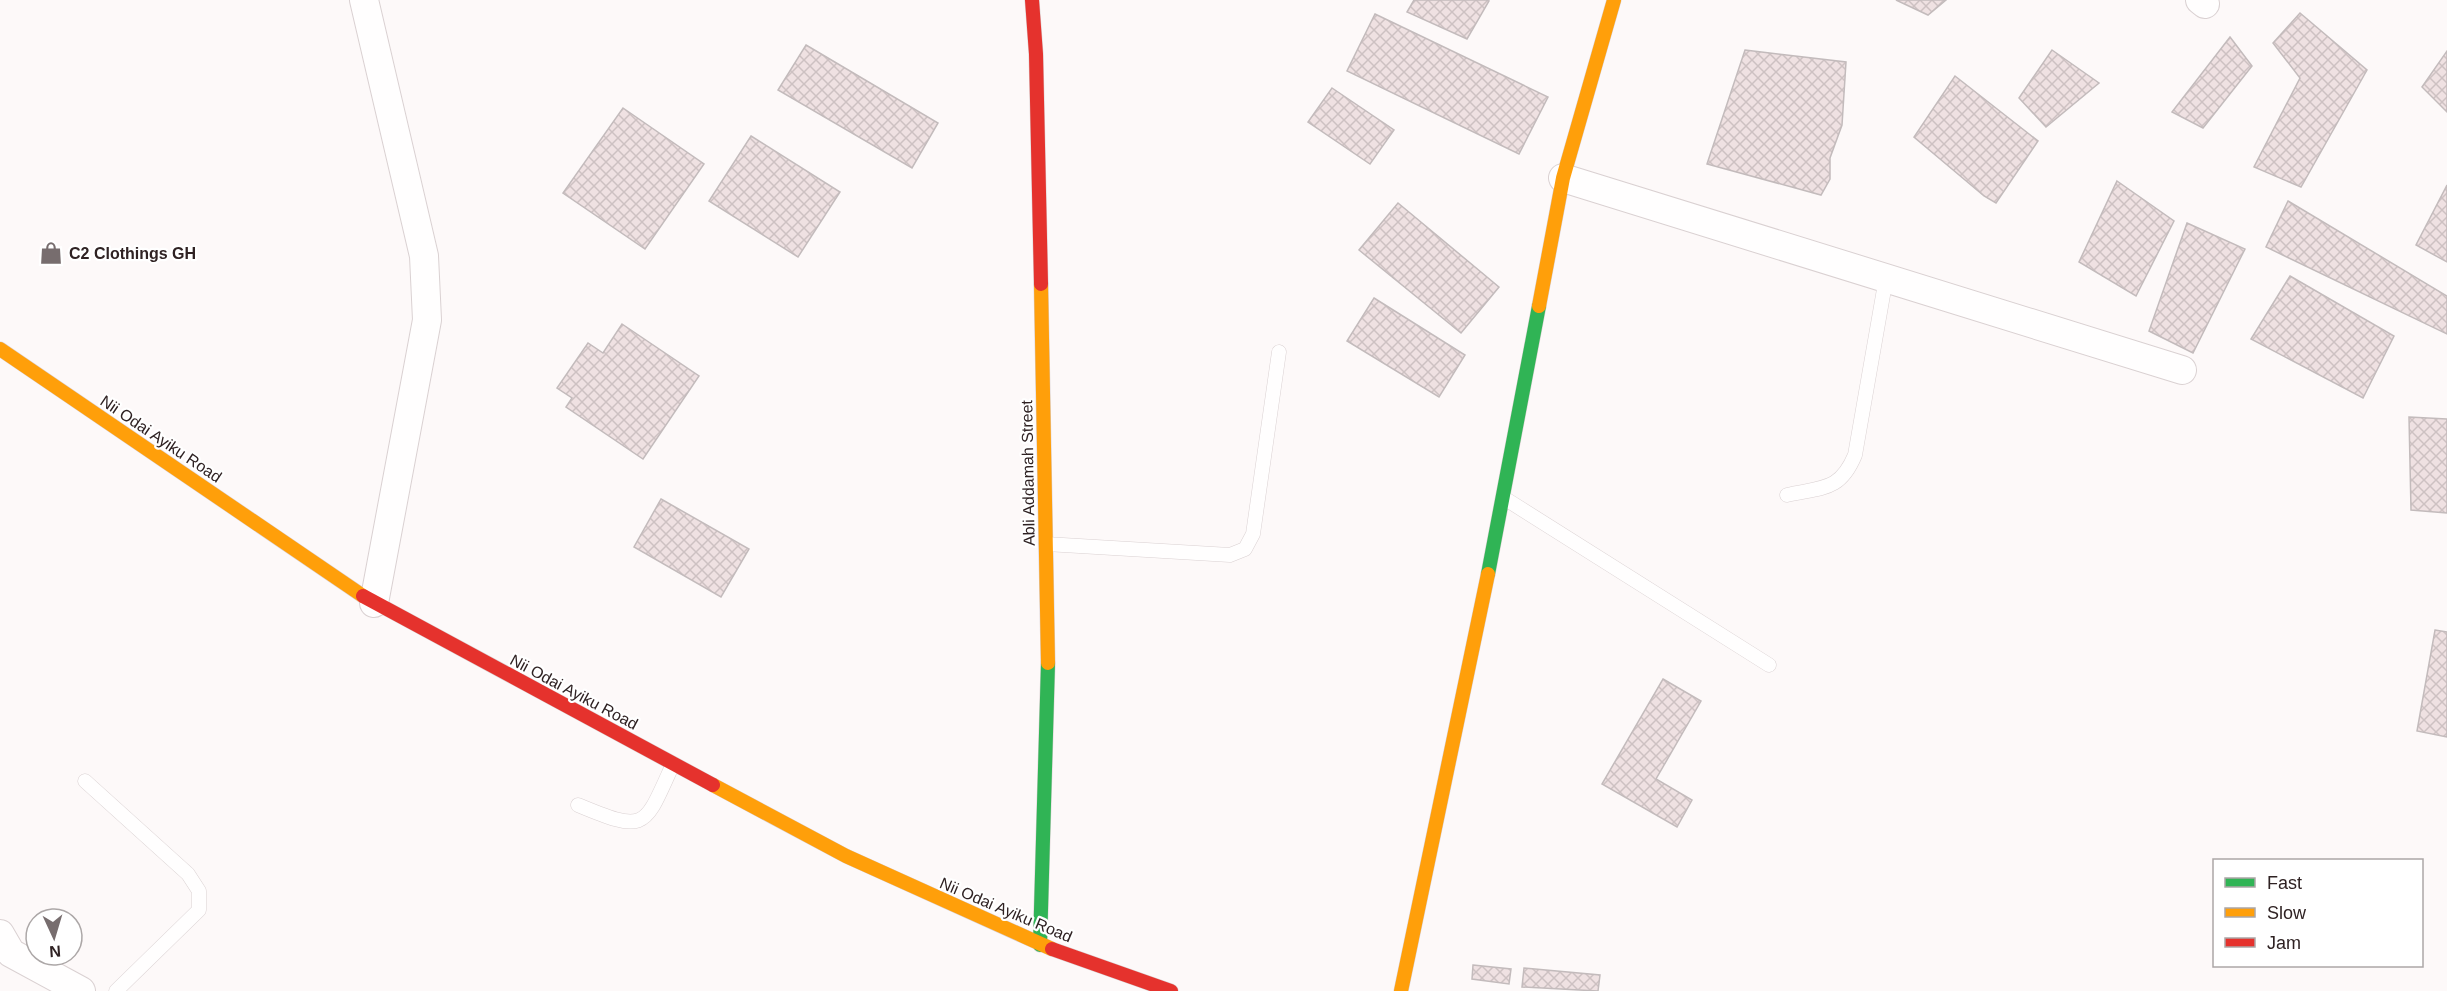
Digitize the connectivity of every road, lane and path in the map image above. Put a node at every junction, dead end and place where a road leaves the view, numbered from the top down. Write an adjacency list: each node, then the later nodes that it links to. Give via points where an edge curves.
1 (364, 0): 12 (street, via 424,256 427,320)
2 (1032, 0): 11 (street, Abli Addamah Street)
3 (1614, 0): 4 (street)
4 (1563, 177): 5 (street); 10 (street)
5 (1886, 278): 8 (street); 9 (lane, via 1855,454 1847,474 1833,485)
6 (0, 349): 12 (street, Nii Odai Ayiku Road)
7 (1279, 352): 11 (lane, via 1253,534 1245,549 1230,555)
8 (2182, 370)
9 (1787, 495)
10 (1504, 498): 13 (lane); 22 (street)
11 (1046, 544): 18 (street, Abli Addamah Street, via 1048,648)
12 (374, 603): 14 (street, Nii Odai Ayiku Road)
13 (1769, 665)
14 (673, 764): 16 (lane, via 651,813 637,822 620,823); 18 (street, Nii Odai Ayiku Road, via 846,856)
15 (85, 781): 20 (lane, via 188,874 199,891 199,910)
16 (578, 806)
17 (0, 934): 19 (street, via 11,953)
18 (1040, 945): 21 (street, Nii Odai Ayiku Road)
19 (81, 991)
20 (116, 991)
21 (1171, 991)
22 (1401, 991)

